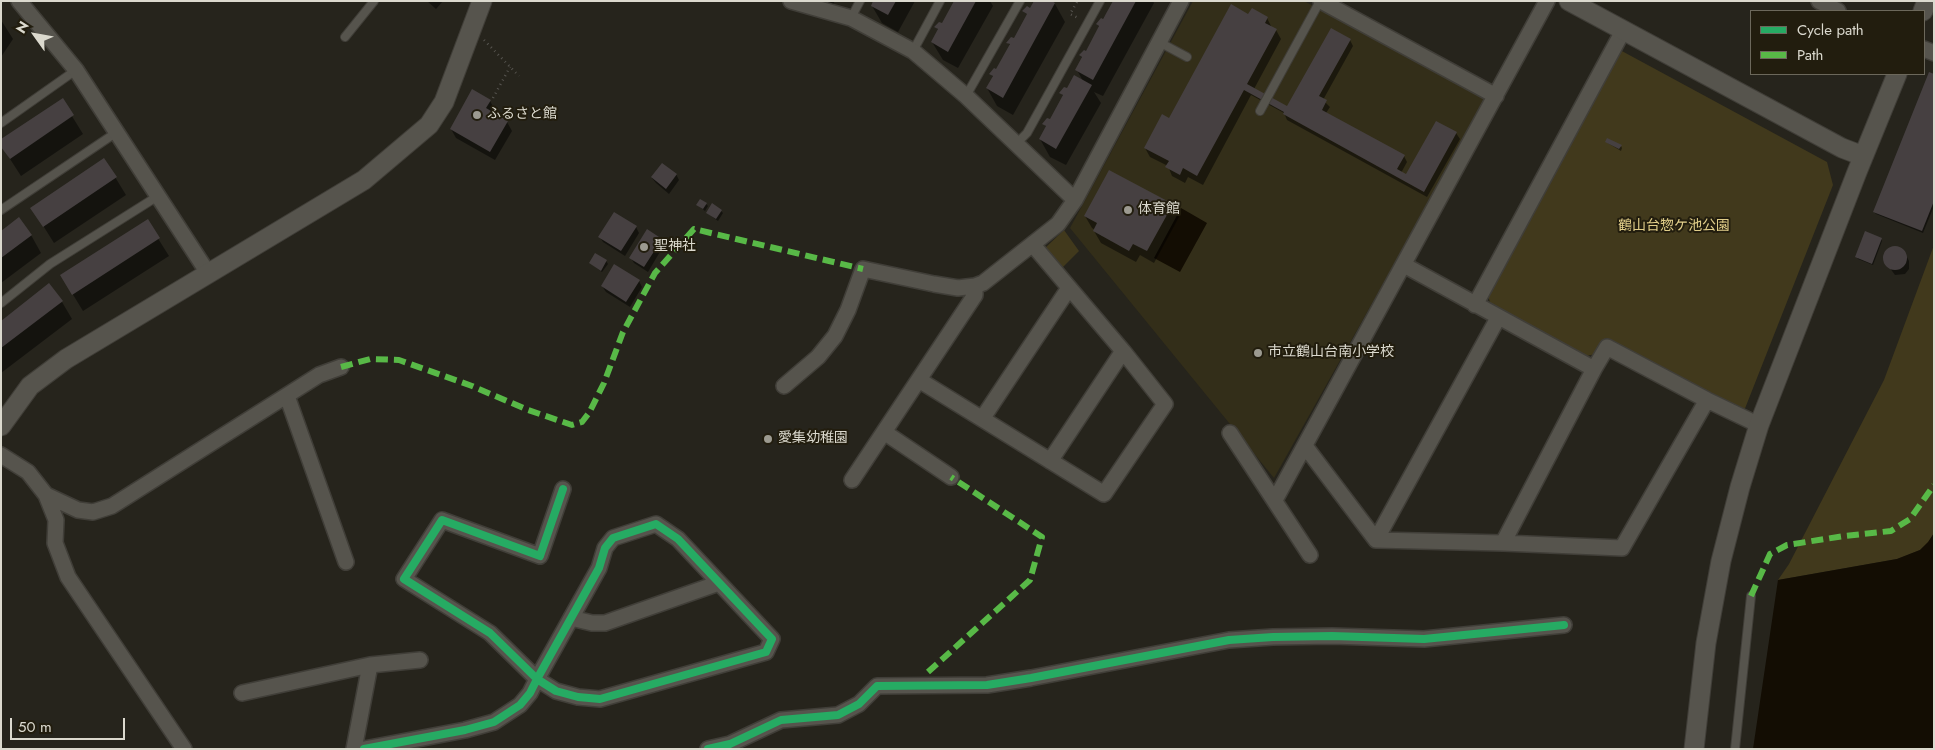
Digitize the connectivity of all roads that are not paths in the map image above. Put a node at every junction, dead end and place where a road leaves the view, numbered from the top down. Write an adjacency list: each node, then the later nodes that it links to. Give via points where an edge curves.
1 (19, 1): 21 (street)
2 (374, 1): 17 (lane)
3 (482, 1): 35 (street, via 444,102 430,125 364,180)
4 (791, 1): 15 (street)
5 (860, 1): 15 (lane)
6 (940, 1): 19 (lane)
7 (1020, 1): 23 (lane)
8 (1100, 1): 28 (lane, via 1027,133)
9 (1181, 1): 18 (street)
10 (1321, 1): 24 (street); 25 (lane)
11 (1547, 1): 24 (street)
12 (1568, 1): 16 (street)
13 (1819, 1): 14 (street)
14 (1836, 10)
15 (851, 18): 19 (street)
16 (1622, 31): 29 (street, via 1842,148); 39 (street)
17 (345, 38)
18 (1159, 42): 20 (lane); 31 (street)
19 (913, 51): 23 (street)
20 (1188, 57)
21 (76, 70): 26 (lane); 27 (street)
22 (1897, 75): 29 (street)
23 (966, 96): 28 (street)
24 (1496, 96): 34 (street)
25 (1260, 111)
26 (1, 123)
27 (117, 132): 30 (street); 32 (lane)
28 (1016, 144): 31 (street)
29 (1863, 156): 49 (street)
30 (158, 196): 35 (street); 38 (lane, via 50,264)
31 (1075, 200): 33 (street, via 1058,224)
32 (1, 210)
33 (1033, 245): 36 (street); 37 (street)
34 (1404, 266): 39 (street); 53 (street)
35 (208, 273): 50 (street, via 66,359 30,386)
36 (975, 286): 44 (street, via 975,295); 45 (street, via 958,288 863,269 835,336 818,357)
37 (1068, 288): 41 (street); 48 (street)
38 (1, 303)
39 (1475, 305): 40 (street)
40 (1498, 318): 43 (street); 61 (street)
41 (1123, 351): 55 (street); 55 (street, via 1165,404 1104,494)
42 (342, 366): 46 (street, via 319,375)
43 (1594, 369): 47 (street, via 1607,347); 62 (street)
44 (919, 380): 48 (street); 51 (street)
45 (784, 386)
46 (287, 396): 59 (street, via 112,506 93,512 78,510); 64 (street)
47 (1707, 400): 49 (street); 62 (street, via 1622,548)
48 (982, 419): 55 (street)
49 (1759, 425): 77 (street, via 1722,561 1706,643)
50 (1, 426)
51 (884, 432): 56 (street); 57 (street)
52 (1230, 434): 60 (street)
53 (1304, 446): 60 (street); 61 (street)
54 (1, 455): 59 (street, via 28,472)
55 (1050, 461)
56 (951, 477)
57 (852, 480)
58 (563, 489): 71 (street, via 540,556 442,520 404,579 490,633)
59 (46, 495): 73 (street, via 56,520 55,543 68,577)
60 (1275, 500): 63 (street)
61 (1376, 540): 62 (street)
62 (1503, 542)
63 (1310, 554)
64 (346, 562)
65 (720, 583): 67 (street, via 605,623 592,624); 67 (street, via 678,539 656,524 613,538); 71 (street, via 772,639 766,652 600,699 556,691)
66 (1751, 596): 78 (lane)
67 (571, 618): 71 (street)
68 (1564, 625): 76 (street, via 1424,639 1332,636 1229,640 987,684 877,686 860,704 838,715 781,720 730,744)
69 (420, 660): 70 (street)
70 (370, 665): 72 (street); 74 (street)
71 (537, 679): 75 (street, via 520,705 494,722)
72 (242, 693)
73 (184, 749)
74 (354, 749)
75 (364, 749)
76 (708, 749)
77 (1694, 749)
78 (1735, 749)

